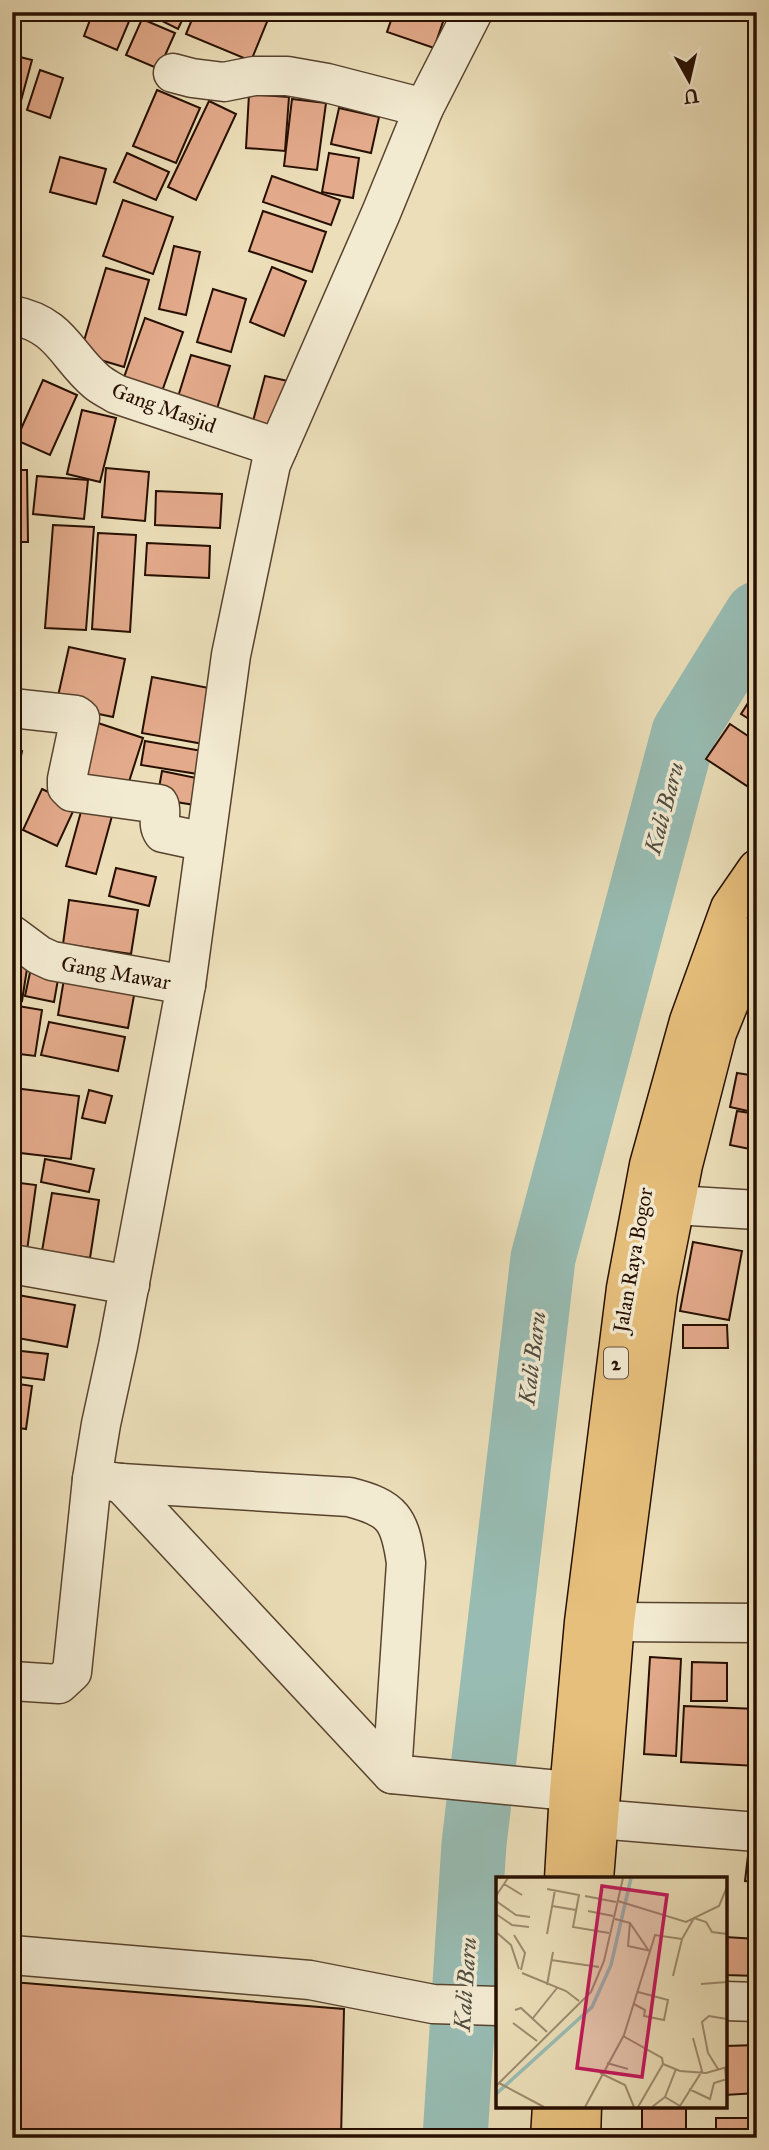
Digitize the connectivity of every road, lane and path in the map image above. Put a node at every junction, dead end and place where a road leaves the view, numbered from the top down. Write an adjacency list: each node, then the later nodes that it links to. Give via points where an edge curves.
1 (472, 12): 3 (street)
2 (173, 73): 3 (street, via 223,82 287,76)
3 (424, 108): 5 (street)
4 (12, 315): 5 (street, Gang Masjid, via 47,328 98,383 116,394)
5 (278, 448): 7 (street, via 230,655)
6 (12, 708): 7 (street, via 80,718 67,779 72,792 159,804 163,833)
7 (205, 842): 11 (street)
8 (757, 869): 21 (highway, Jalan Raya Bogor / 2, via 730,908 694,1009 649,1165 624,1301 584,1622)
9 (757, 934): 12 (highway, Jalan Raya Bogor / 2, via 717,1033)
10 (12, 935): 11 (street, Gang Mawar, via 52,961)
11 (186, 985): 15 (street)
12 (675, 1205): 13 (street); 17 (highway, Jalan Raya Bogor / 2, via 658,1292)
13 (757, 1210)
14 (12, 1264): 15 (street)
15 (130, 1285): 16 (street, via 100,1424)
16 (106, 1481): 19 (street, via 72,1671 59,1684); 20 (street); 20 (street, via 349,1497 375,1503 391,1516 402,1536 406,1563)
17 (615, 1622): 18 (street); 22 (highway, Jalan Raya Bogor / 2)
18 (757, 1623)
19 (12, 1681)
20 (392, 1774): 21 (street)
21 (569, 1791): 24 (highway, Jalan Raya Bogor / 2)
22 (597, 1819): 23 (street); 25 (highway, Jalan Raya Bogor / 2)
23 (757, 1832)
24 (564, 1877)
25 (594, 1877)
26 (12, 1955): 29 (street, via 310,1980 439,2004)
27 (727, 2001): 28 (street)
28 (757, 2002)
29 (496, 2006)
30 (552, 2108): 32 (highway)
31 (582, 2108): 33 (highway)
32 (550, 2138)
33 (581, 2138)

